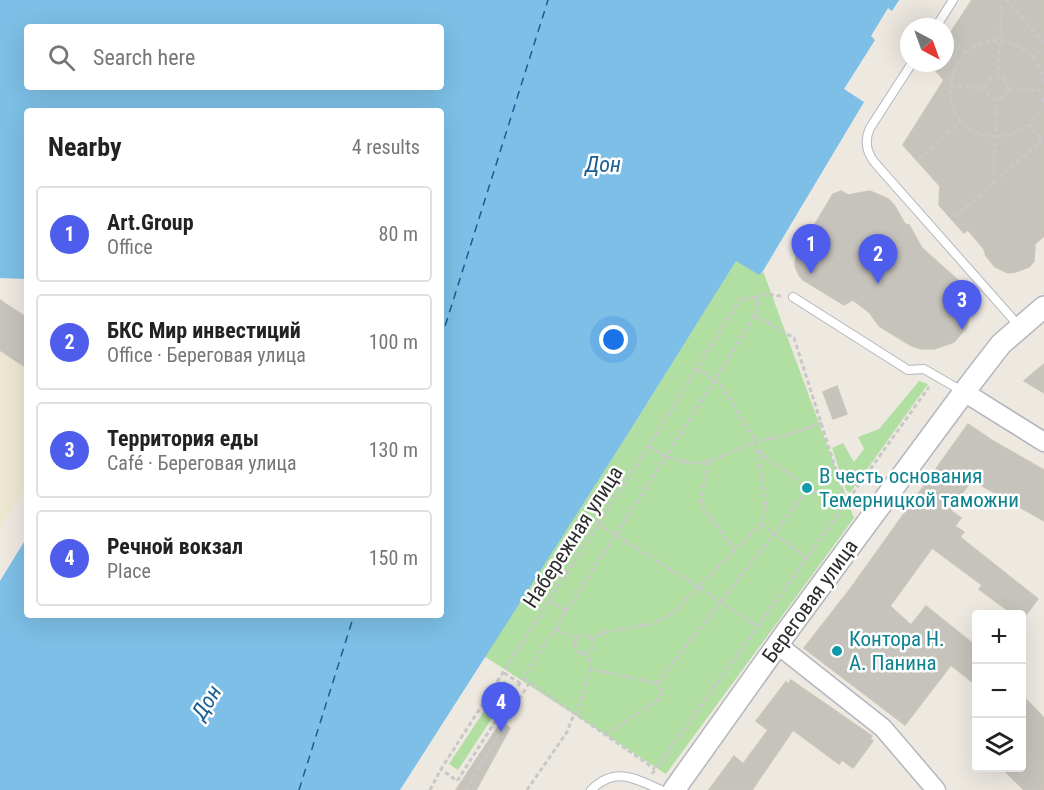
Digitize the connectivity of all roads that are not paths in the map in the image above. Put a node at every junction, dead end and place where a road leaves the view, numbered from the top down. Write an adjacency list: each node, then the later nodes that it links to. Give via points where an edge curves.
1 (953, 0): 2 (lane)
2 (942, 18)
3 (906, 72): 6 (lane, via 870,128 866,140 868,153)
4 (793, 297): 7 (lane, via 908,370 924,369)
5 (1044, 307): 6 (main road, Береговая улица)
6 (1020, 327): 7 (main road, Береговая улица, via 1001,344)
7 (963, 392): 8 (street); 9 (main road, Береговая улица)
8 (1044, 442)
9 (778, 645): 12 (main road, Береговая улица); 13 (street, via 883,728)
10 (591, 790): 11 (lane, via 613,775 634,777)
11 (661, 790)
12 (674, 790)
13 (936, 790)

